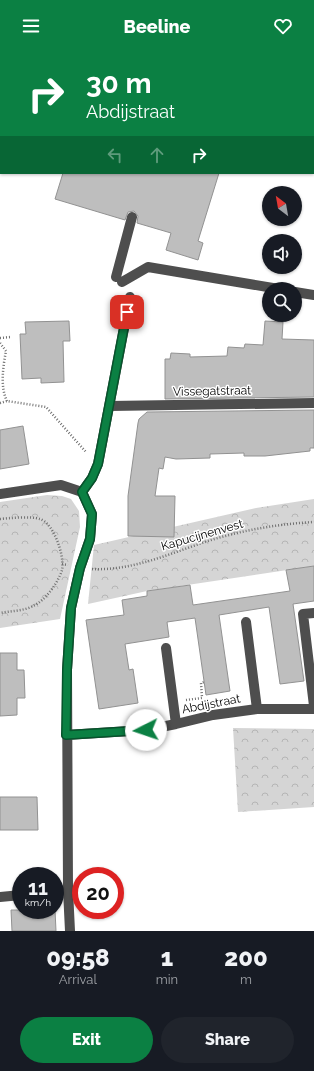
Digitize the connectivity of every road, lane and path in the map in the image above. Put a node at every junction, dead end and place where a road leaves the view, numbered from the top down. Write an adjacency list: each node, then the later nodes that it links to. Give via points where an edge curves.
1 (132, 217): 2 (street, via 119,279 148,267)
2 (262, 286)
3 (302, 293): 4 (street)
4 (314, 295)
5 (130, 298): 12 (street)
6 (11, 337): 7 (path)
7 (0, 338)
8 (0, 343): 9 (path, via 6,351 2,372 2,394)
9 (8, 401): 10 (path); 13 (path, via 46,407)
10 (0, 403)
11 (314, 403): 12 (street, Vissegatstraat)
12 (110, 406): 13 (street)
13 (98, 464): 14 (street)
14 (82, 492): 15 (street, via 61,485); 29 (street, via 92,514 90,539 71,608)
15 (0, 494)
16 (0, 519): 19 (path, via 40,519 51,527 58,541 62,564 58,578 44,598 33,607)
17 (314, 522): 18 (path, Kapucijnenvest, via 251,530 148,561)
18 (97, 569)
19 (0, 613)
20 (314, 613): 25 (street, via 303,614)
21 (246, 622): 26 (street)
22 (166, 648): 24 (street)
23 (204, 682): 24 (path, via 201,683 202,698)
24 (173, 702): 28 (street)
25 (314, 706)
26 (257, 709): 27 (street, Abdijstraat); 28 (street, Abdijstraat, via 213,715)
27 (314, 709)
28 (176, 724): 29 (street, Abdijstraat, via 146,730)
29 (66, 735): 31 (street)
30 (64, 890): 31 (street)
31 (68, 890): 34 (street)
32 (12, 896): 33 (street)
33 (0, 897)
34 (70, 931)

